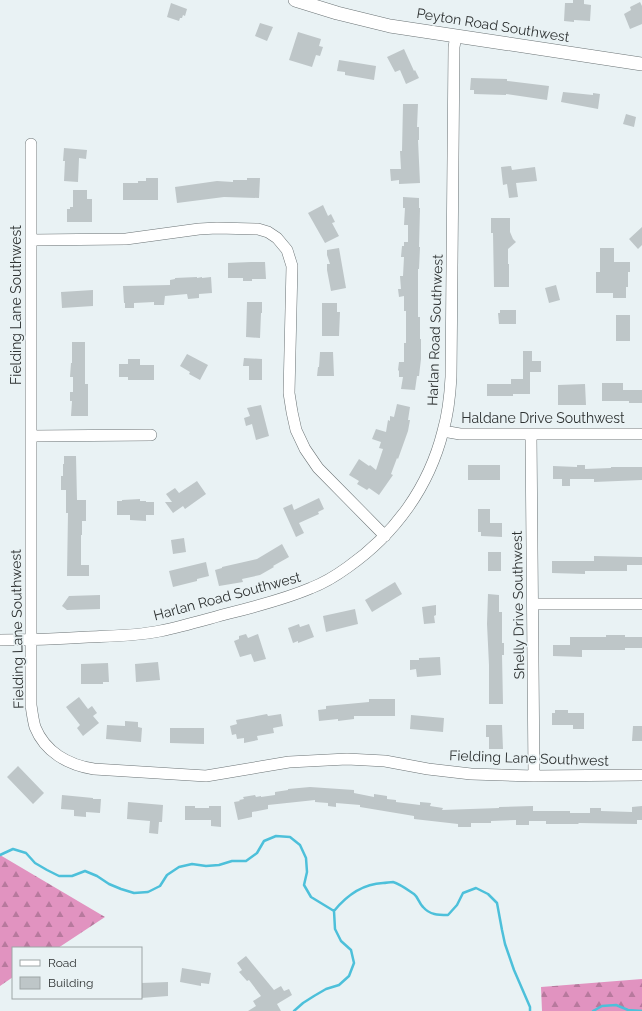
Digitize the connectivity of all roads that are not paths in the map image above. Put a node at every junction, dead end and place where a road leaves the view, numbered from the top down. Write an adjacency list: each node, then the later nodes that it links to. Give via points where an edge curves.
1 (295, 0): 2 (street, Peyton Road Southwest, via 382,24)
2 (456, 36): 3 (street, Peyton Road Southwest); 6 (street, Harlan Road Southwest, via 451,378 449,406)
3 (642, 64)
4 (31, 144): 5 (street, Fielding Lane Southwest)
5 (31, 240): 10 (street, Fielding Lane Southwest); 11 (street, via 126,239 217,228 258,229 277,238 287,250 292,266 289,393 296,430 318,468)
6 (443, 431): 7 (street, Haldane Drive Southwest, via 460,434); 11 (street, Harlan Road Southwest, via 433,462 420,488 405,512)
7 (531, 434): 8 (street, Haldane Drive Southwest); 12 (street, Shelly Drive Southwest)
8 (642, 434)
9 (151, 435): 10 (street)
10 (31, 436): 15 (street, Fielding Lane Southwest)
11 (385, 536): 15 (street, Harlan Road Southwest, via 338,574 313,588 282,599 160,631 126,636)
12 (533, 604): 13 (street); 17 (street, Shelly Drive Southwest)
13 (642, 604)
14 (0, 640): 15 (street, Harlan Road Southwest)
15 (30, 640): 17 (street, Fielding Lane Southwest, via 31,705 35,727 53,752 82,767 206,776 289,762 346,759 385,761 471,774)
16 (642, 775): 17 (street, Fielding Lane Southwest)
17 (534, 776)

